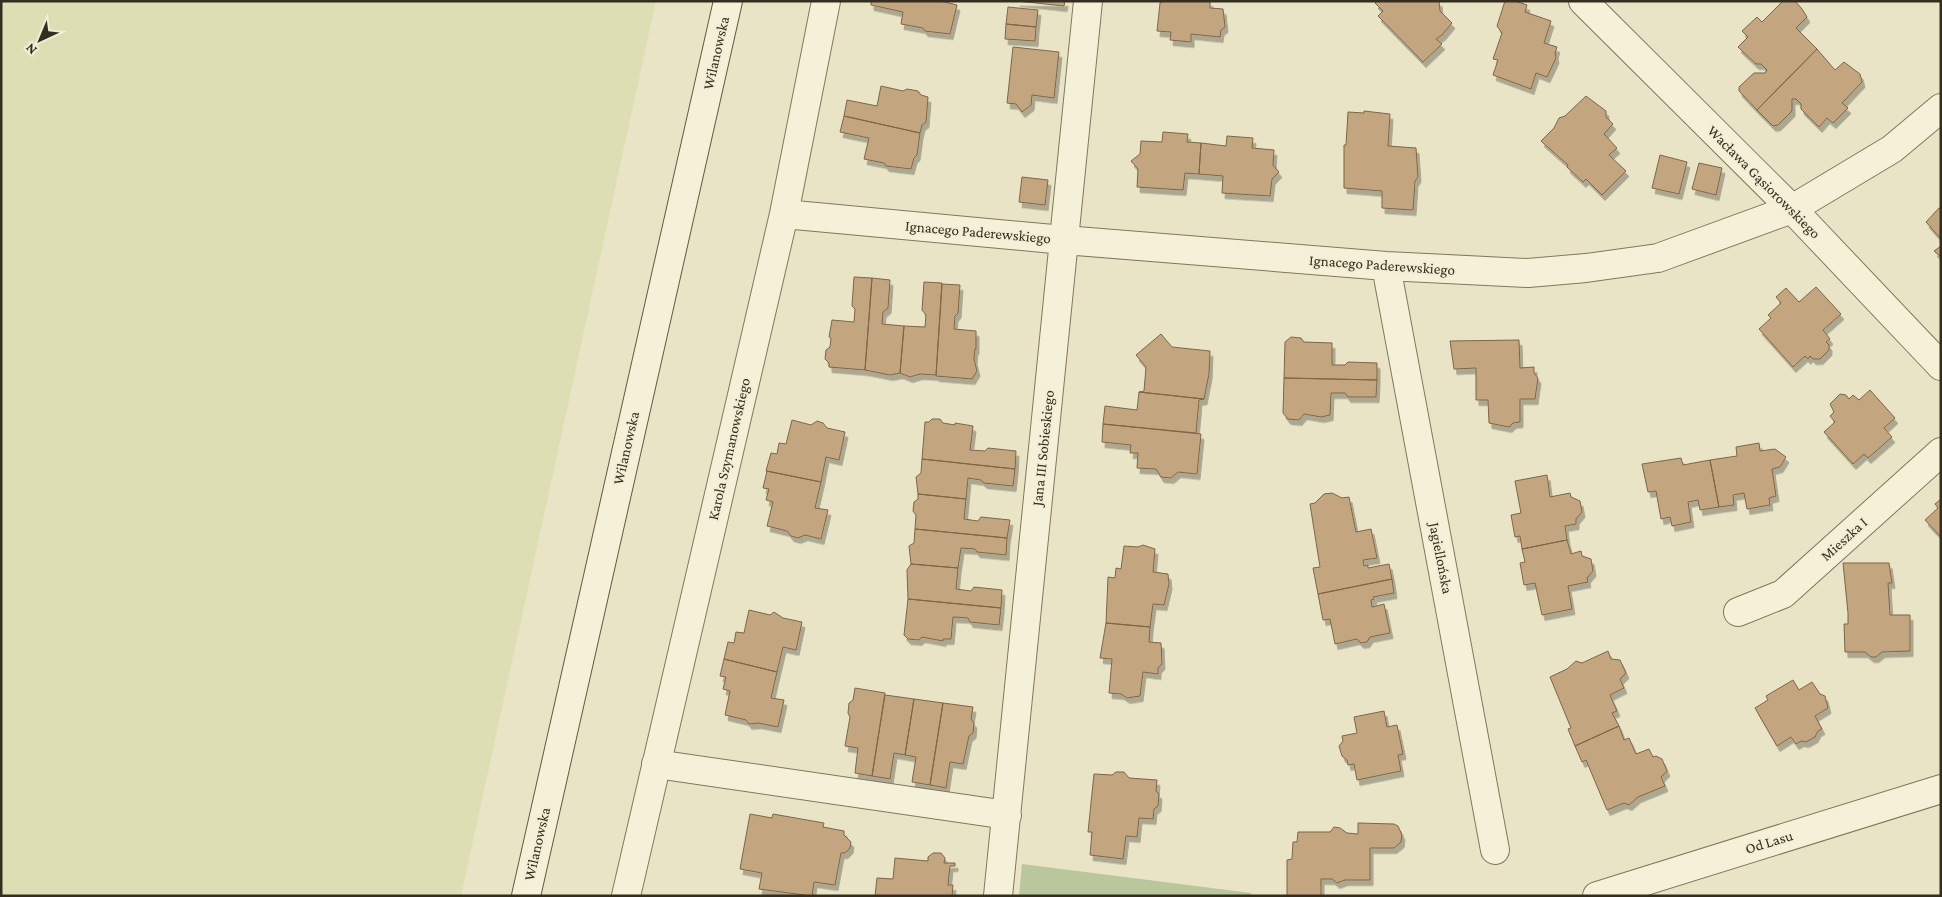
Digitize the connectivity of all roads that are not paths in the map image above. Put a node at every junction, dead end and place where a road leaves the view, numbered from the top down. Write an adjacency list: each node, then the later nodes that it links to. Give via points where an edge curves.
1 (728, 1): 17 (street, Wilanowska)
2 (826, 1): 7 (street, Karola Szymanowskiego)
3 (1088, 1): 8 (street, Jana III Sobieskiego)
4 (1583, 1): 6 (street, Wacława Gąsiorowskiego)
5 (1941, 108): 6 (street, Ignacego Paderewskiego, via 1892,149)
6 (1792, 208): 9 (street, Ignacego Paderewskiego, via 1658,258 1528,273); 10 (street, Wacława Gąsiorowskiego)
7 (784, 214): 8 (street, Ignacego Paderewskiego); 13 (street, Karola Szymanowskiego)
8 (1064, 240): 9 (street, Ignacego Paderewskiego); 15 (street, Jana III Sobieskiego)
9 (1386, 266): 16 (street, Jagiellońska)
10 (1941, 366)
11 (1941, 452): 12 (street, Mieszka I, via 1783,594)
12 (1738, 612)
13 (656, 764): 15 (street); 18 (street, Karola Szymanowskiego)
14 (1941, 789): 20 (street, Od Lasu)
15 (1007, 815): 19 (street, Jana III Sobieskiego)
16 (1495, 850)
17 (526, 896)
18 (626, 896)
19 (998, 896)
20 (1597, 896)

